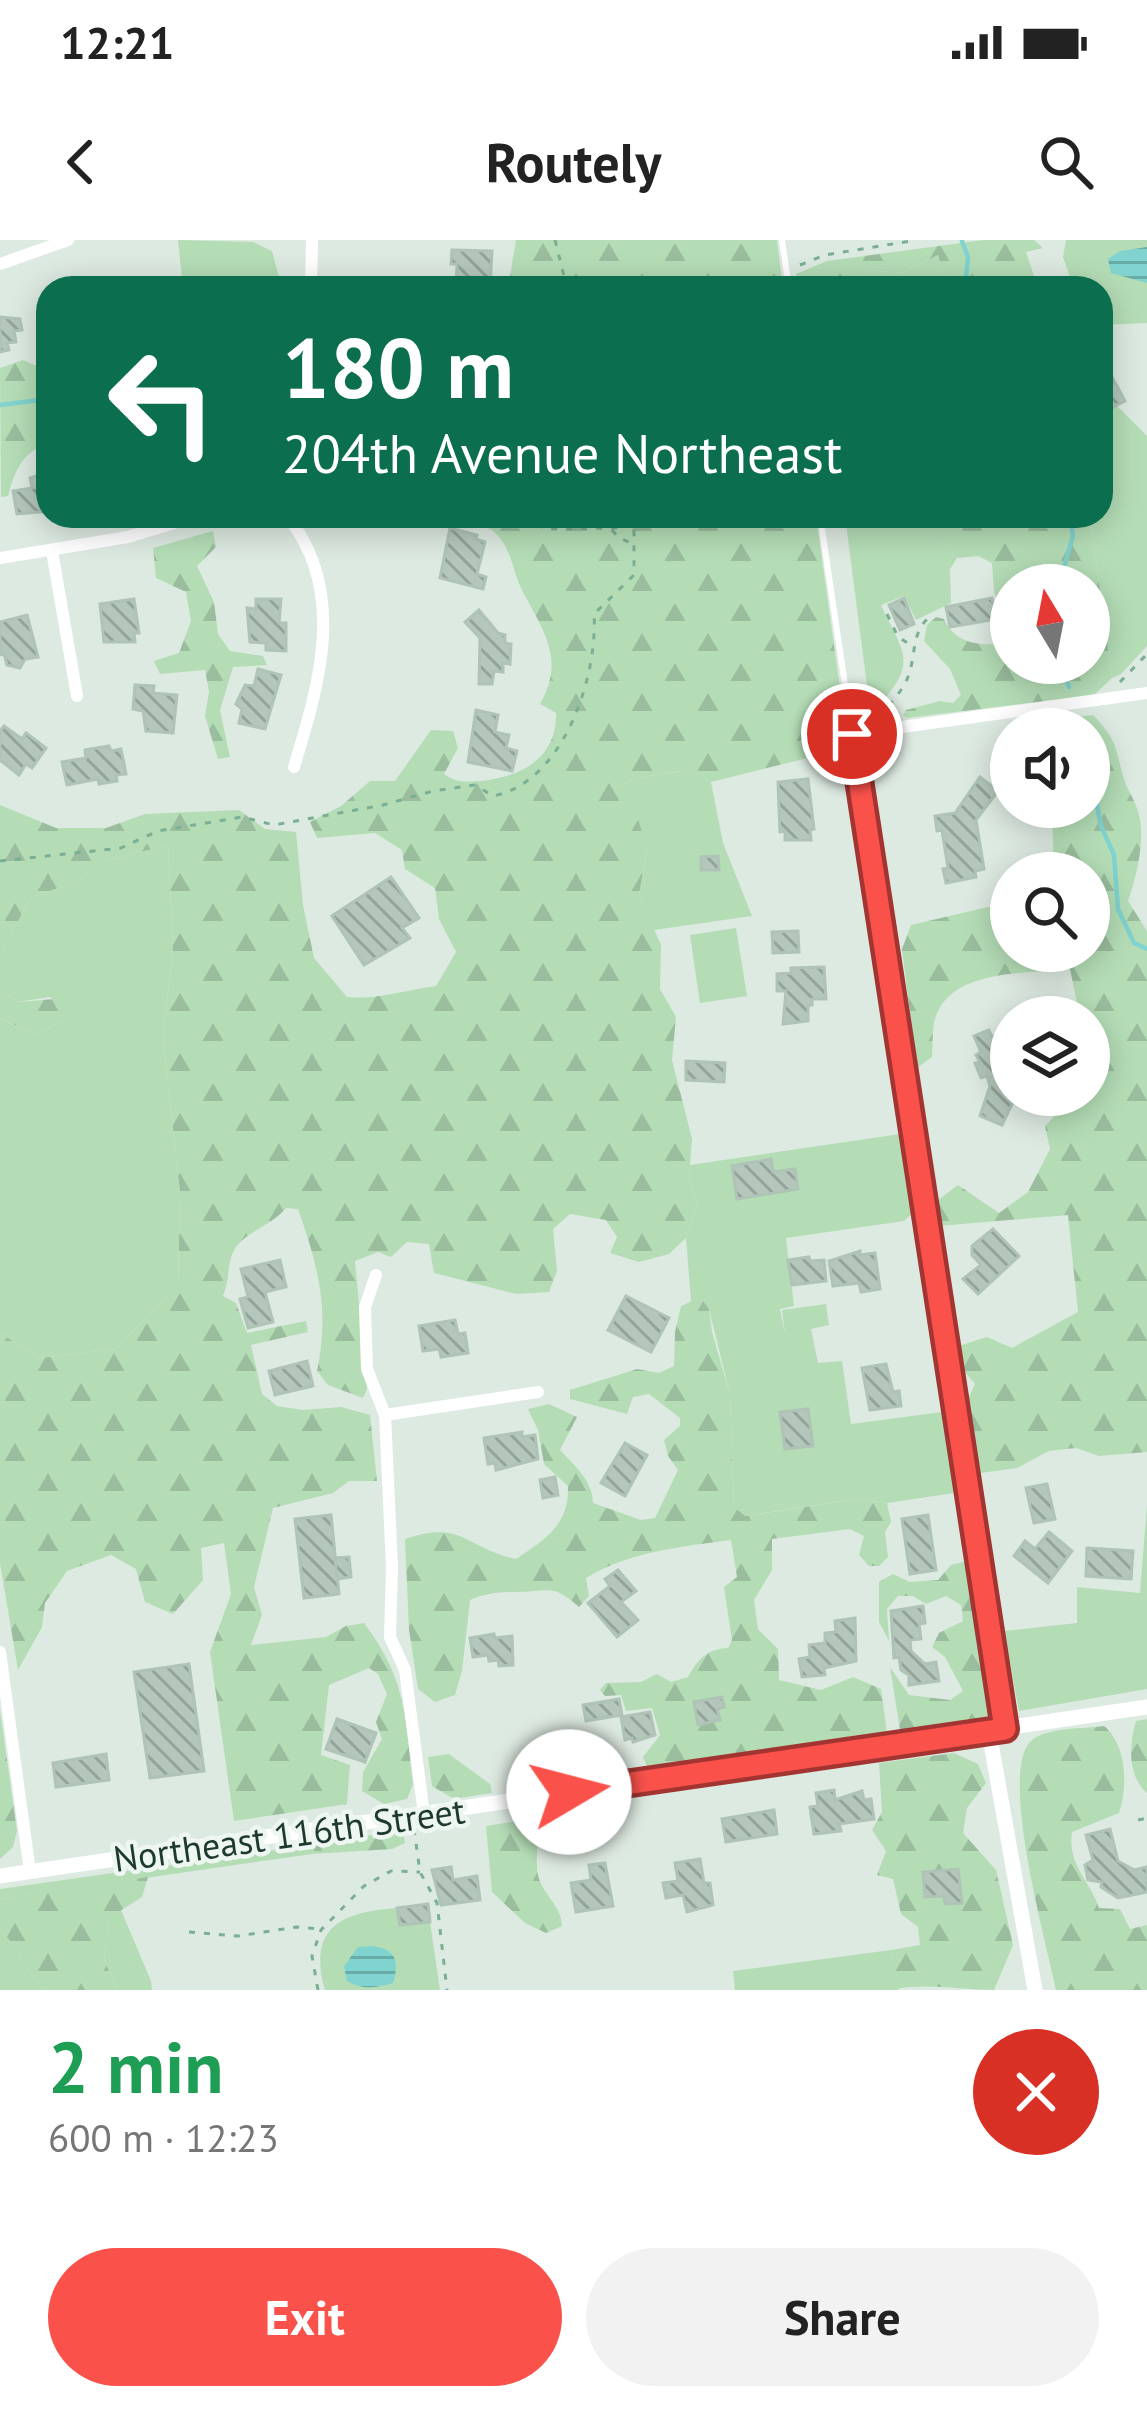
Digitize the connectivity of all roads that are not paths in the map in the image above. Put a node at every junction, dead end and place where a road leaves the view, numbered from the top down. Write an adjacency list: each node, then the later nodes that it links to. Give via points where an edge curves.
1 (68, 240): 4 (street)
2 (312, 240): 5 (street)
3 (782, 240): 6 (lane)
4 (0, 264)
5 (311, 276)
6 (788, 276)
7 (158, 528): 10 (street)
8 (293, 528): 15 (street, via 314,567 326,635)
9 (822, 528): 14 (lane)
10 (52, 551): 11 (street); 13 (street)
11 (0, 558)
12 (1147, 693): 14 (street)
13 (77, 696)
14 (852, 734): 21 (street)
15 (294, 767)
16 (376, 1275): 18 (street, via 365,1307 367,1369)
17 (538, 1392): 18 (street)
18 (385, 1415): 22 (street, via 390,1637 405,1670)
19 (0, 1652): 23 (street)
20 (1147, 1707): 21 (street, Northeast 116th Street)
21 (997, 1730): 22 (street, Northeast 116th Street); 25 (street)
22 (418, 1815): 23 (street, Northeast 116th Street)
23 (30, 1872): 24 (street, Northeast 116th Street)
24 (0, 1876)
25 (1035, 1990)

